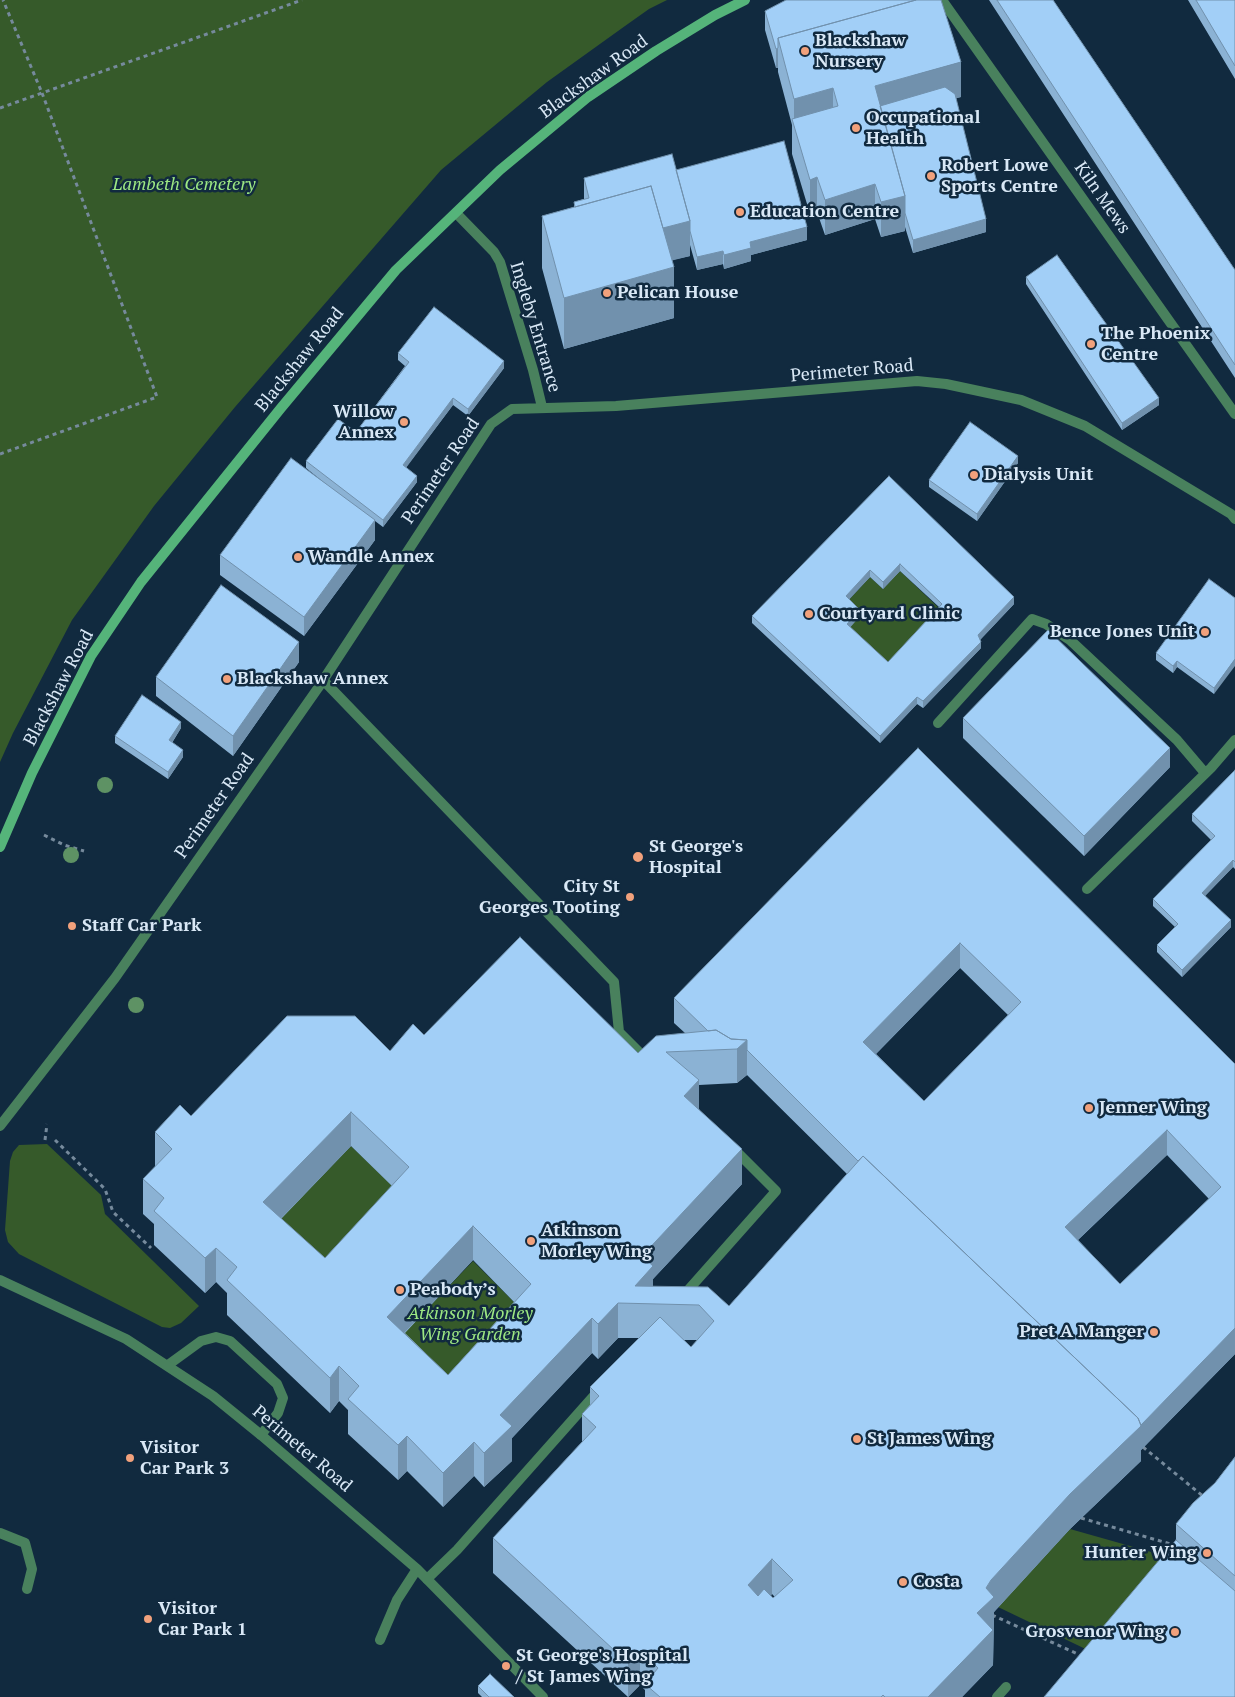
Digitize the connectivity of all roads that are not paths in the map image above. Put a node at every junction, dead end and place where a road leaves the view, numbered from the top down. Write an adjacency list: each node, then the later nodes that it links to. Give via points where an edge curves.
1 (745, 0): 3 (street, Blackshaw Road, via 656,51 588,97 500,170)
2 (942, 0): 5 (street, Kiln Mews)
3 (456, 212): 4 (street, Ingleby Entrance, via 500,262); 11 (street, Blackshaw Road, via 396,270 141,582 91,656 32,773)
4 (542, 407): 6 (street, Perimeter Road, via 616,406 917,381 946,384 1021,400 1085,426); 7 (street, Perimeter Road, via 512,409 491,424)
5 (1235, 414)
6 (1235, 519)
7 (323, 680): 13 (street, via 614,982 619,1032); 14 (street, Perimeter Road, via 115,978)
8 (938, 723): 10 (street, via 1032,619 1070,640 1177,740)
9 (1235, 740): 10 (street)
10 (1205, 773): 12 (street)
11 (0, 846)
12 (1086, 889)
13 (653, 1066)
14 (0, 1126)
15 (728, 1143): 17 (street, via 776,1191)
16 (0, 1280): 18 (street, Perimeter Road, via 126,1339)
17 (676, 1303)
18 (168, 1365): 20 (street, Perimeter Road); 20 (street, via 201,1341 216,1337 230,1340 277,1384 283,1398 278,1413)
19 (603, 1385): 23 (street, via 457,1550)
20 (261, 1435): 22 (street, Perimeter Road)
21 (0, 1533): 24 (street, via 25,1543 32,1569)
22 (417, 1569): 23 (street, Perimeter Road); 25 (street, via 397,1600)
23 (427, 1579): 27 (street, Perimeter Road)
24 (27, 1589)
25 (380, 1640)
26 (1006, 1687): 28 (street)
27 (543, 1697)
28 (997, 1697)

